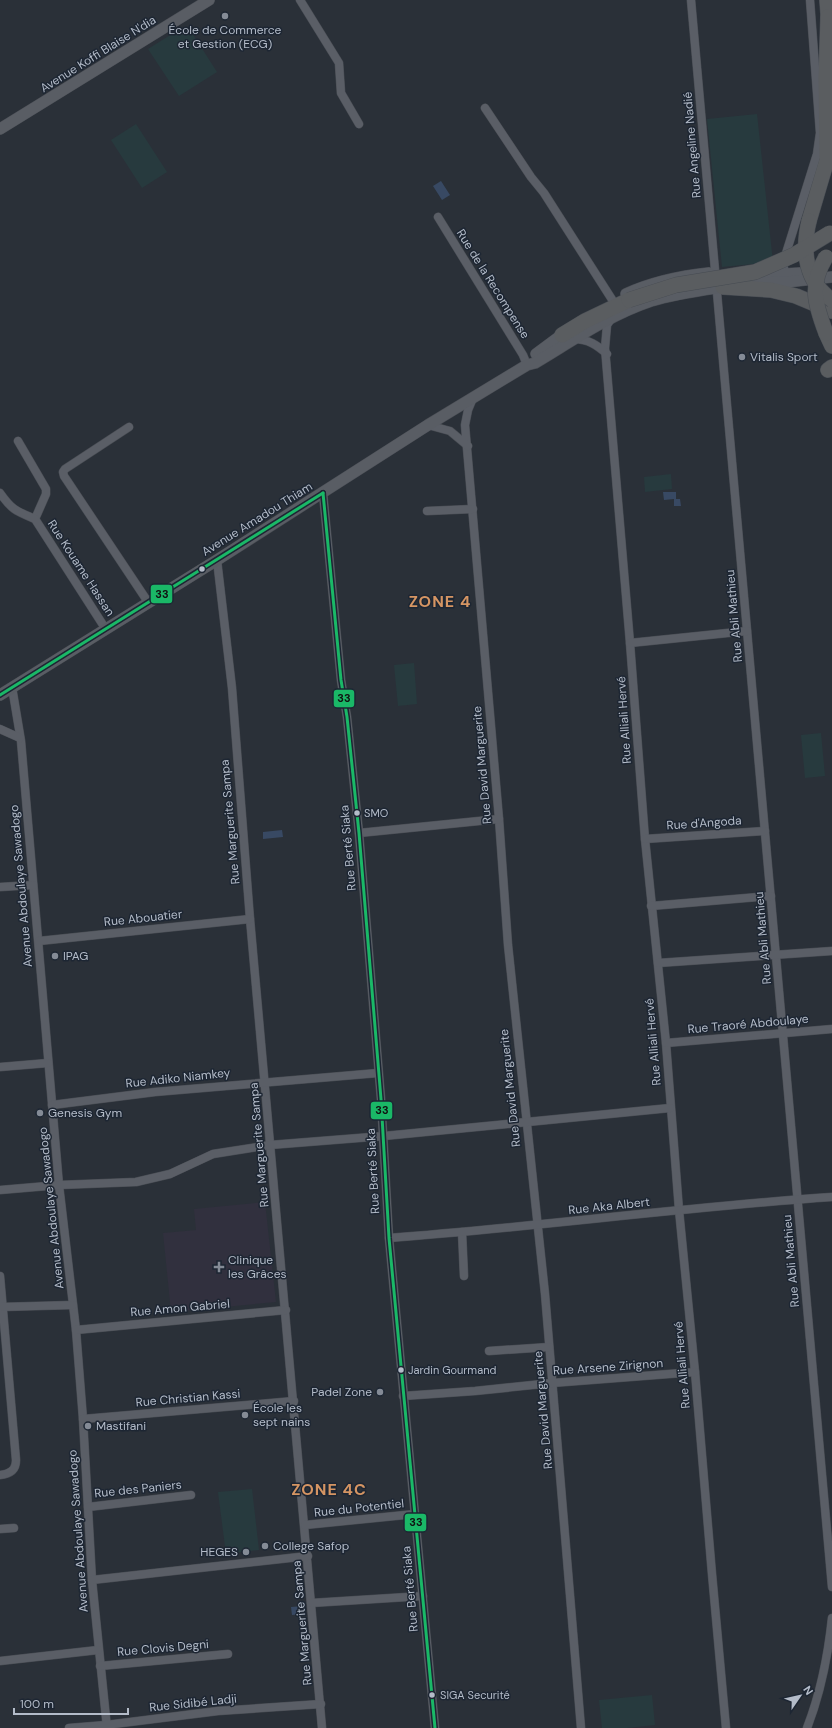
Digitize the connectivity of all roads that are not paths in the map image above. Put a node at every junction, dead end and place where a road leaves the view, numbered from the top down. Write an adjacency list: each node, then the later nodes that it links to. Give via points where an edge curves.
1 (209, 0): 10 (main road, Avenue Koffi Blaise N'dia)
2 (300, 0): 9 (street, via 339,63 341,93)
3 (691, 0): 15 (street, Rue Angeline Nadié)
4 (810, 0): 16 (street, via 820,133 817,154 782,263)
5 (827, 0): 6 (highway)
6 (828, 17): 7 (highway); 19 (highway, bridge, via 827,160 805,243 813,278 818,287)
7 (832, 55)
8 (485, 108): 20 (street)
9 (359, 124)
10 (0, 129)
11 (438, 217): 26 (street, Rue de la Recompense)
12 (832, 232): 23 (highway, bridge, via 794,255 756,272 676,285 629,300 585,321)
13 (832, 249): 24 (highway, bridge, via 820,267 815,284 816,308)
14 (832, 270): 16 (main road, Avenue Amadou Thiam)
15 (716, 272): 16 (main road, Avenue Amadou Thiam); 18 (street, Rue Angeline Nadié); 20 (main road, Avenue Amadou Thiam, via 690,275 648,286)
16 (785, 278): 17 (main road, Avenue Amadou Thiam); 18 (main road, Avenue Amadou Thiam)
17 (832, 278)
18 (720, 287): 21 (highway, via 771,290 796,296); 22 (main road, Avenue Amadou Thiam, via 685,292 650,302); 40 (street, Rue Abli Mathieu)
19 (832, 300)
20 (613, 301): 23 (main road, Avenue Amadou Thiam, via 587,316)
21 (832, 312)
22 (612, 318): 23 (main road, Avenue Amadou Thiam); 25 (street, Rue Alliali Hervé, via 607,325)
23 (568, 337): 25 (street, via 588,341); 26 (main road, Avenue Amadou Thiam, via 532,357)
24 (832, 346)
25 (607, 354): 41 (street, Rue Alliali Hervé)
26 (527, 365): 27 (main road, Avenue Amadou Thiam)
27 (473, 398): 28 (main road, Avenue Amadou Thiam); 31 (street, Rue David Marguerite, via 465,424)
28 (428, 425): 31 (street, via 450,431); 33 (main road, Avenue Amadou Thiam)
29 (129, 427): 38 (street, via 63,472)
30 (18, 440): 36 (street, via 46,489)
31 (468, 446): 34 (street, Rue David Marguerite)
32 (0, 493): 36 (street, Rue Kouame Hassan, via 15,511)
33 (323, 493): 37 (main road, Avenue Amadou Thiam); 48 (street, Rue Berté Siaka)
34 (473, 509): 35 (street); 46 (street, Rue David Marguerite)
35 (427, 511)
36 (35, 519): 39 (street, Rue Kouame Hassan)
37 (217, 560): 38 (main road, Avenue Amadou Thiam); 54 (street, Rue Marguerite Sampa, via 232,688)
38 (148, 602): 39 (main road, Avenue Amadou Thiam)
39 (105, 628): 42 (main road, Avenue Amadou Thiam)
40 (747, 631): 41 (street); 47 (street, Rue Abli Mathieu)
41 (630, 643): 49 (street, Rue Alliali Hervé)
42 (12, 687): 43 (main road, Avenue Amadou Thiam); 45 (street, Avenue Abdoulaye Sawadogo)
43 (0, 694)
44 (0, 729): 45 (street)
45 (20, 738): 50 (street, Avenue Abdoulaye Sawadogo)
46 (499, 819): 48 (street); 68 (street, Rue David Marguerite, via 508,945)
47 (765, 831): 49 (street, Rue d'Angoda); 52 (street, Rue Abli Mathieu)
48 (359, 833): 64 (street, Rue Berté Siaka)
49 (645, 839): 53 (street, Rue Alliali Hervé)
50 (33, 885): 51 (street); 55 (street, Avenue Abdoulaye Sawadogo)
51 (0, 887)
52 (771, 896): 53 (street); 57 (street, Rue Abli Mathieu)
53 (651, 906): 58 (street, Rue Alliali Hervé)
54 (250, 919): 55 (street, Rue Abouatier); 65 (street, Rue Marguerite Sampa)
55 (39, 941): 62 (street, Avenue Abdoulaye Sawadogo)
56 (832, 950): 57 (street)
57 (776, 955): 58 (street); 60 (street, Rue Abli Mathieu)
58 (658, 963): 61 (street, Rue Alliali Hervé)
59 (832, 1029): 60 (street, Rue Traoré Abdoulaye)
60 (784, 1033): 61 (street, Rue Traoré Abdoulaye); 74 (street, Rue Abli Mathieu)
61 (666, 1043): 67 (street, Rue Alliali Hervé)
62 (48, 1063): 63 (street); 66 (street, Avenue Abdoulaye Sawadogo)
63 (0, 1067)
64 (378, 1073): 65 (street, Rue Adiko Niamkey); 69 (street, Rue Berté Siaka)
65 (265, 1082): 66 (street, Rue Adiko Niamkey); 70 (street, Rue Marguerite Sampa)
66 (52, 1104): 71 (street, Avenue Abdoulaye Sawadogo)
67 (670, 1108): 68 (street); 75 (street, Rue Alliali Hervé)
68 (526, 1122): 69 (street); 76 (street, Rue David Marguerite)
69 (384, 1136): 70 (street); 78 (street, Rue Berté Siaka)
70 (270, 1145): 71 (street, via 213,1154 170,1174 136,1182); 83 (street, Rue Marguerite Sampa)
71 (59, 1185): 72 (street); 81 (street, Avenue Abdoulaye Sawadogo)
72 (0, 1190)
73 (832, 1197): 74 (street, Rue Aka Albert)
74 (798, 1200): 75 (street, Rue Aka Albert); 101 (street, Rue Abli Mathieu)
75 (679, 1210): 76 (street, Rue Aka Albert); 87 (street, Rue Alliali Hervé)
76 (537, 1226): 77 (street, Rue Aka Albert); 85 (street, Rue David Marguerite)
77 (462, 1232): 78 (street, Rue Aka Albert); 80 (street)
78 (389, 1238): 89 (street, Rue Berté Siaka)
79 (0, 1276): 82 (street)
80 (464, 1276)
81 (73, 1305): 82 (street); 84 (street, Avenue Abdoulaye Sawadogo)
82 (2, 1307): 92 (street, via 16,1466 12,1472)
83 (286, 1310): 84 (street, Rue Amon Gabriel); 90 (street, Rue Marguerite Sampa)
84 (76, 1330): 91 (street, Avenue Abdoulaye Sawadogo)
85 (549, 1347): 86 (street); 88 (street, Rue David Marguerite)
86 (489, 1351)
87 (695, 1372): 88 (street, Rue Arsene Zirignon); 115 (street, Rue Alliali Hervé)
88 (552, 1383): 89 (street, Rue Arsene Zirignon); 114 (street, Rue David Marguerite)
89 (403, 1396): 95 (street, Rue Berté Siaka)
90 (294, 1401): 91 (street, Rue Christian Kassi); 96 (street, Rue Marguerite Sampa)
91 (83, 1419): 94 (street, Avenue Abdoulaye Sawadogo)
92 (0, 1475)
93 (191, 1495): 94 (street, Rue des Paniers)
94 (88, 1506): 100 (street, Avenue Abdoulaye Sawadogo)
95 (415, 1514): 96 (street, Rue du Potentiel); 102 (street, Rue Berté Siaka)
96 (305, 1525): 99 (street, Rue Marguerite Sampa)
97 (14, 1528): 98 (street)
98 (0, 1529)
99 (308, 1556): 100 (street); 103 (street, Rue Marguerite Sampa)
100 (92, 1580): 105 (street, Avenue Abdoulaye Sawadogo)
101 (832, 1587)
102 (423, 1596): 103 (street); 113 (street, Rue Berté Siaka)
103 (311, 1603): 109 (street, Rue Marguerite Sampa)
104 (832, 1618): 116 (street, via 830,1646 819,1698)
105 (98, 1650): 107 (street); 108 (street, Avenue Abdoulaye Sawadogo)
106 (228, 1654): 108 (street, Rue Clovis Degni)
107 (0, 1660)
108 (100, 1666): 110 (street, Avenue Abdoulaye Sawadogo)
109 (321, 1704): 110 (street, Rue Sidibé Ladji, via 218,1711); 112 (street, Rue Marguerite Sampa)
110 (107, 1727): 111 (street, Rue Sidibé Ladji)
111 (69, 1728)
112 (322, 1728)
113 (435, 1728)
114 (581, 1728)
115 (726, 1728)
116 (807, 1728)

